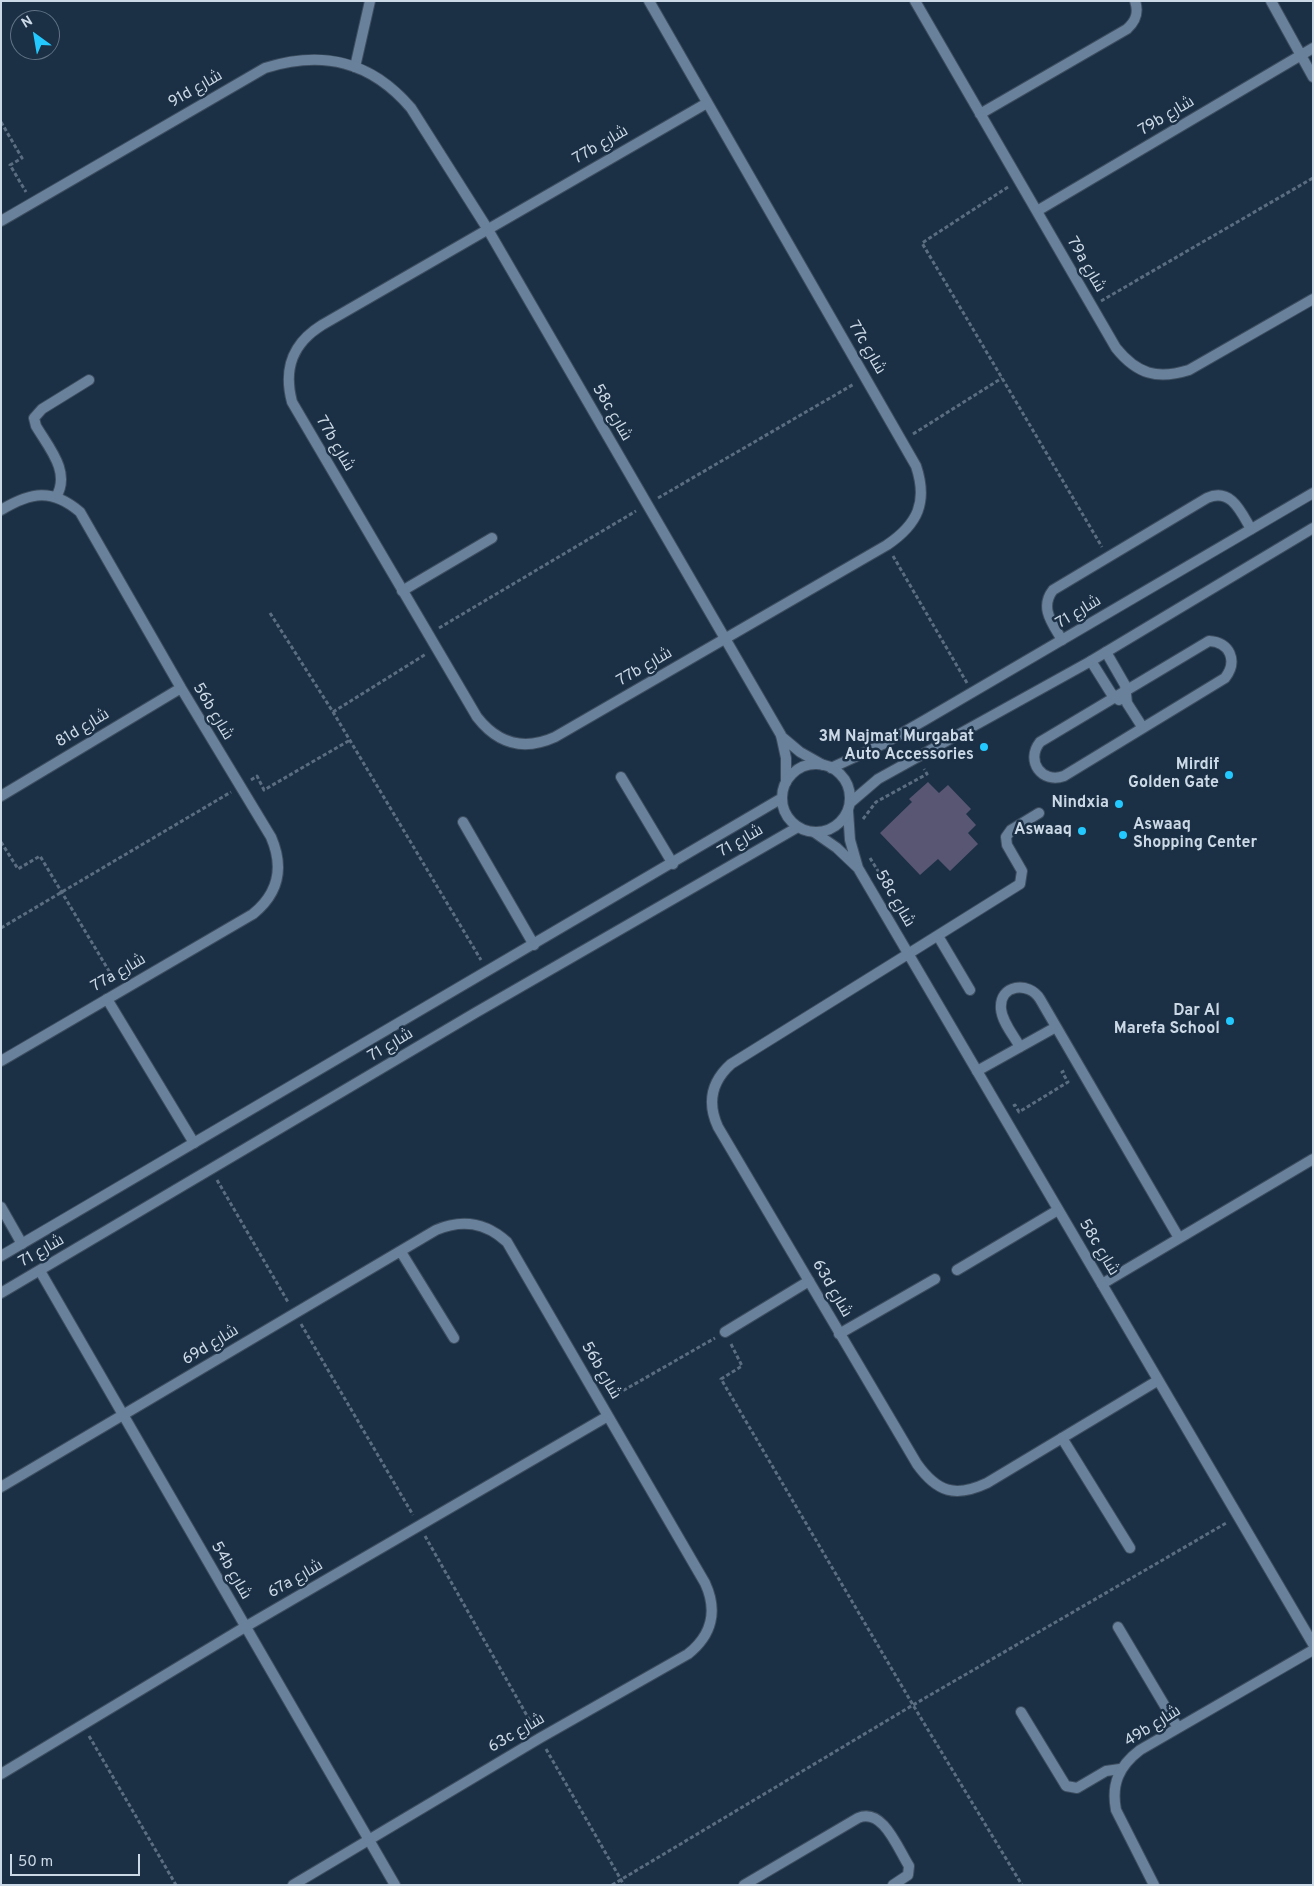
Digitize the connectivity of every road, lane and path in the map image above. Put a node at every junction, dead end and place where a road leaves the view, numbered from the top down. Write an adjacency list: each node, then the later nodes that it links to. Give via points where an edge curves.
1 (370, 1): 8 (street)
2 (648, 1): 10 (street, 77c شارع)
3 (915, 1): 12 (street, 79a شارع)
4 (1134, 1): 12 (street, via 1137,14 1127,28)
5 (1271, 1): 7 (street)
6 (1313, 48): 7 (street, 79b شارع)
7 (1300, 56): 9 (street); 17 (street, 79b شارع)
8 (355, 67): 11 (street, 91d شارع, via 382,80); 16 (street, 91d شارع, via 305,59 265,68)
9 (1313, 78)
10 (707, 103): 19 (street, 77b شارع); 24 (street, 77c شارع)
11 (411, 108): 19 (street, 58c شارع)
12 (980, 114): 15 (street, 79a شارع)
13 (1, 122): 16 (path, via 22,158 10,165)
14 (1313, 178): 21 (path)
15 (1019, 180): 17 (street, 79a شارع); 22 (path, via 922,243)
16 (33, 203): 18 (street, 91d شارع)
17 (1037, 211): 21 (street, 79a شارع)
18 (1, 221)
19 (487, 228): 33 (street, 77b شارع, via 310,333 299,344 288,372 292,402); 35 (street, 58c شارع)
20 (1313, 299): 21 (street, 79a شارع, via 1188,370 1173,375 1148,372 1126,361)
21 (1092, 306)
22 (1002, 378): 24 (path); 32 (path)
23 (89, 380): 26 (street, via 38,411 34,418 61,470 62,484)
24 (902, 441): 31 (street, 77c شارع, via 916,466 922,496 919,511 911,525)
25 (1313, 493): 29 (street, شارع 71)
26 (56, 497): 27 (street, via 28,496); 40 (street, 56b شارع, via 80,512 88,524)
27 (1, 510)
28 (1313, 528): 38 (street)
29 (1251, 529): 32 (street, via 1232,500 1227,496 1214,495); 36 (street, شارع 71)
30 (492, 538): 33 (street)
31 (887, 545): 35 (street, 77c شارع); 42 (path)
32 (1108, 557): 36 (street, via 1058,586 1048,596 1048,616)
33 (402, 591): 37 (street, 77b شارع)
34 (270, 613): 45 (path)
35 (724, 640): 37 (street, 77b شارع, via 555,738 527,746 505,741 486,729); 47 (street, 58c شارع)
36 (1062, 640): 42 (street, شارع 71)
37 (435, 649): 45 (path)
38 (1106, 652): 39 (street); 41 (street)
39 (1091, 661): 43 (street); 49 (street)
40 (181, 688): 53 (street, 56b شارع); 54 (street, 81d شارع)
41 (1126, 690): 43 (street); 44 (street); 46 (street, via 1202,643 1215,641 1230,653 1232,666 1225,678)
42 (973, 692): 50 (street, شارع 71, via 883,744)
43 (1115, 697): 44 (street); 46 (street, via 1040,742 1034,760 1040,772 1051,778 1064,776)
44 (1127, 703): 46 (street)
45 (333, 712): 48 (path)
46 (1143, 728)
47 (781, 735): 50 (street, 58c شارع, via 800,752); 52 (street, 58c شارع, via 786,758)
48 (350, 740): 53 (path, via 264,790 256,776); 73 (path)
49 (918, 759): 56 (street, via 878,780); 59 (path, via 927,774 876,802)
50 (827, 766): 52 (street, via 806,766); 56 (street, via 848,786)
51 (621, 777): 64 (street)
52 (786, 782): 55 (street)
53 (240, 786): 67 (path); 68 (street, 56b شارع, via 270,837 279,865 272,893)
54 (1, 796)
55 (782, 798): 60 (street, via 786,815); 64 (street, شارع 71)
56 (849, 807): 61 (street, via 838,825); 65 (street, 58c شارع, via 850,840)
57 (1039, 813): 70 (street, 63d شارع, via 1011,830 1006,837 1022,871 1020,884)
58 (462, 822): 71 (street)
59 (861, 824)
60 (798, 827): 61 (street); 93 (street, شارع 71)
61 (814, 832): 65 (street, 58c شارع, via 838,848)
62 (1, 842): 67 (path, via 18,868 40,856)
63 (866, 850): 66 (path, via 883,879)
64 (673, 864): 71 (street, شارع 71)
65 (858, 868): 66 (street, 58c شارع)
66 (870, 888): 72 (street, 58c شارع)
67 (62, 892): 69 (path); 75 (path)
68 (253, 914): 75 (street, 77a شارع)
69 (1, 928)
70 (938, 936): 72 (street, 63d شارع); 74 (street)
71 (534, 945): 73 (street, شارع 71)
72 (908, 954): 81 (street, 58c شارع); 95 (street, 63d شارع, via 731,1064 719,1077 712,1093 711,1105 718,1127)
73 (488, 972): 83 (street, شارع 71)
74 (970, 990)
75 (121, 991): 76 (street, 77a شارع)
76 (107, 999): 79 (street, 77a شارع); 83 (street)
77 (1056, 1027): 78 (street); 78 (street, via 1036,993 1024,986 1010,989 1000,1008); 80 (street)
78 (1020, 1047): 81 (street)
79 (1, 1061)
80 (1078, 1063): 82 (path, via 1062,1072 1068,1082 1019,1112 1015,1105); 88 (street)
81 (977, 1071): 82 (street, 58c شارع)
82 (1002, 1113): 86 (street, 58c شارع)
83 (194, 1143): 89 (street, شارع 71)
84 (1313, 1159): 88 (street)
85 (1, 1207): 89 (street)
86 (1058, 1210): 92 (street); 96 (street, 58c شارع)
87 (436, 1230): 90 (street, 69d شارع); 102 (street, 56b شارع, via 473,1223 497,1233 506,1242)
88 (1179, 1238): 96 (street)
89 (22, 1244): 91 (street, شارع 71)
90 (401, 1252): 100 (street); 103 (street, 69d شارع)
91 (1, 1256)
92 (957, 1270)
93 (40, 1271): 97 (street, شارع 71); 103 (street, 54b شارع)
94 (935, 1279): 99 (street)
95 (809, 1282): 98 (street); 99 (street, 63d شارع)
96 (1102, 1284): 101 (street, 58c شارع)
97 (1, 1293)
98 (725, 1332): 102 (path); 114 (path, via 742,1366 721,1379)
99 (840, 1334): 105 (street, 63d شارع, via 917,1464 932,1482 942,1488 953,1491 977,1488)
100 (454, 1338)
101 (1158, 1380): 105 (street, 63d شارع); 107 (street, 58c شارع)
102 (601, 1404): 104 (street, 56b شارع)
103 (122, 1416): 106 (street, 69d شارع); 110 (street, 54b شارع)
104 (608, 1416): 109 (street, 56b شارع); 110 (street, 67a شارع)
105 (1062, 1438): 108 (street)
106 (1, 1487)
107 (1238, 1517): 112 (street, 58c شارع); 114 (path)
108 (1130, 1548)
109 (705, 1583): 120 (street, 63c شارع, via 711,1596 712,1622 707,1635 688,1654)
110 (245, 1627): 116 (street, 67a شارع); 120 (street, 54b شارع)
111 (1118, 1627): 117 (street)
112 (1313, 1644)
113 (1313, 1650): 117 (street, 49b شارع)
114 (913, 1705): 124 (path); 127 (path)
115 (1021, 1712): 118 (street, via 1066,1786 1077,1788 1106,1771)
116 (82, 1725): 119 (street, 67a شارع); 121 (path)
117 (1178, 1728): 118 (street, 49b شارع, via 1140,1750)
118 (1120, 1769): 128 (street, 49b شارع, via 1115,1782 1116,1810)
119 (1, 1774)
120 (369, 1839): 122 (street, 63c شارع); 123 (street, 54b شارع)
121 (176, 1885)
122 (293, 1885)
123 (396, 1885)
124 (612, 1885)
125 (744, 1885): 126 (street, via 858,1818 867,1816 880,1820 909,1866 908,1875)
126 (893, 1885)
127 (1022, 1885)
128 (1154, 1885)

